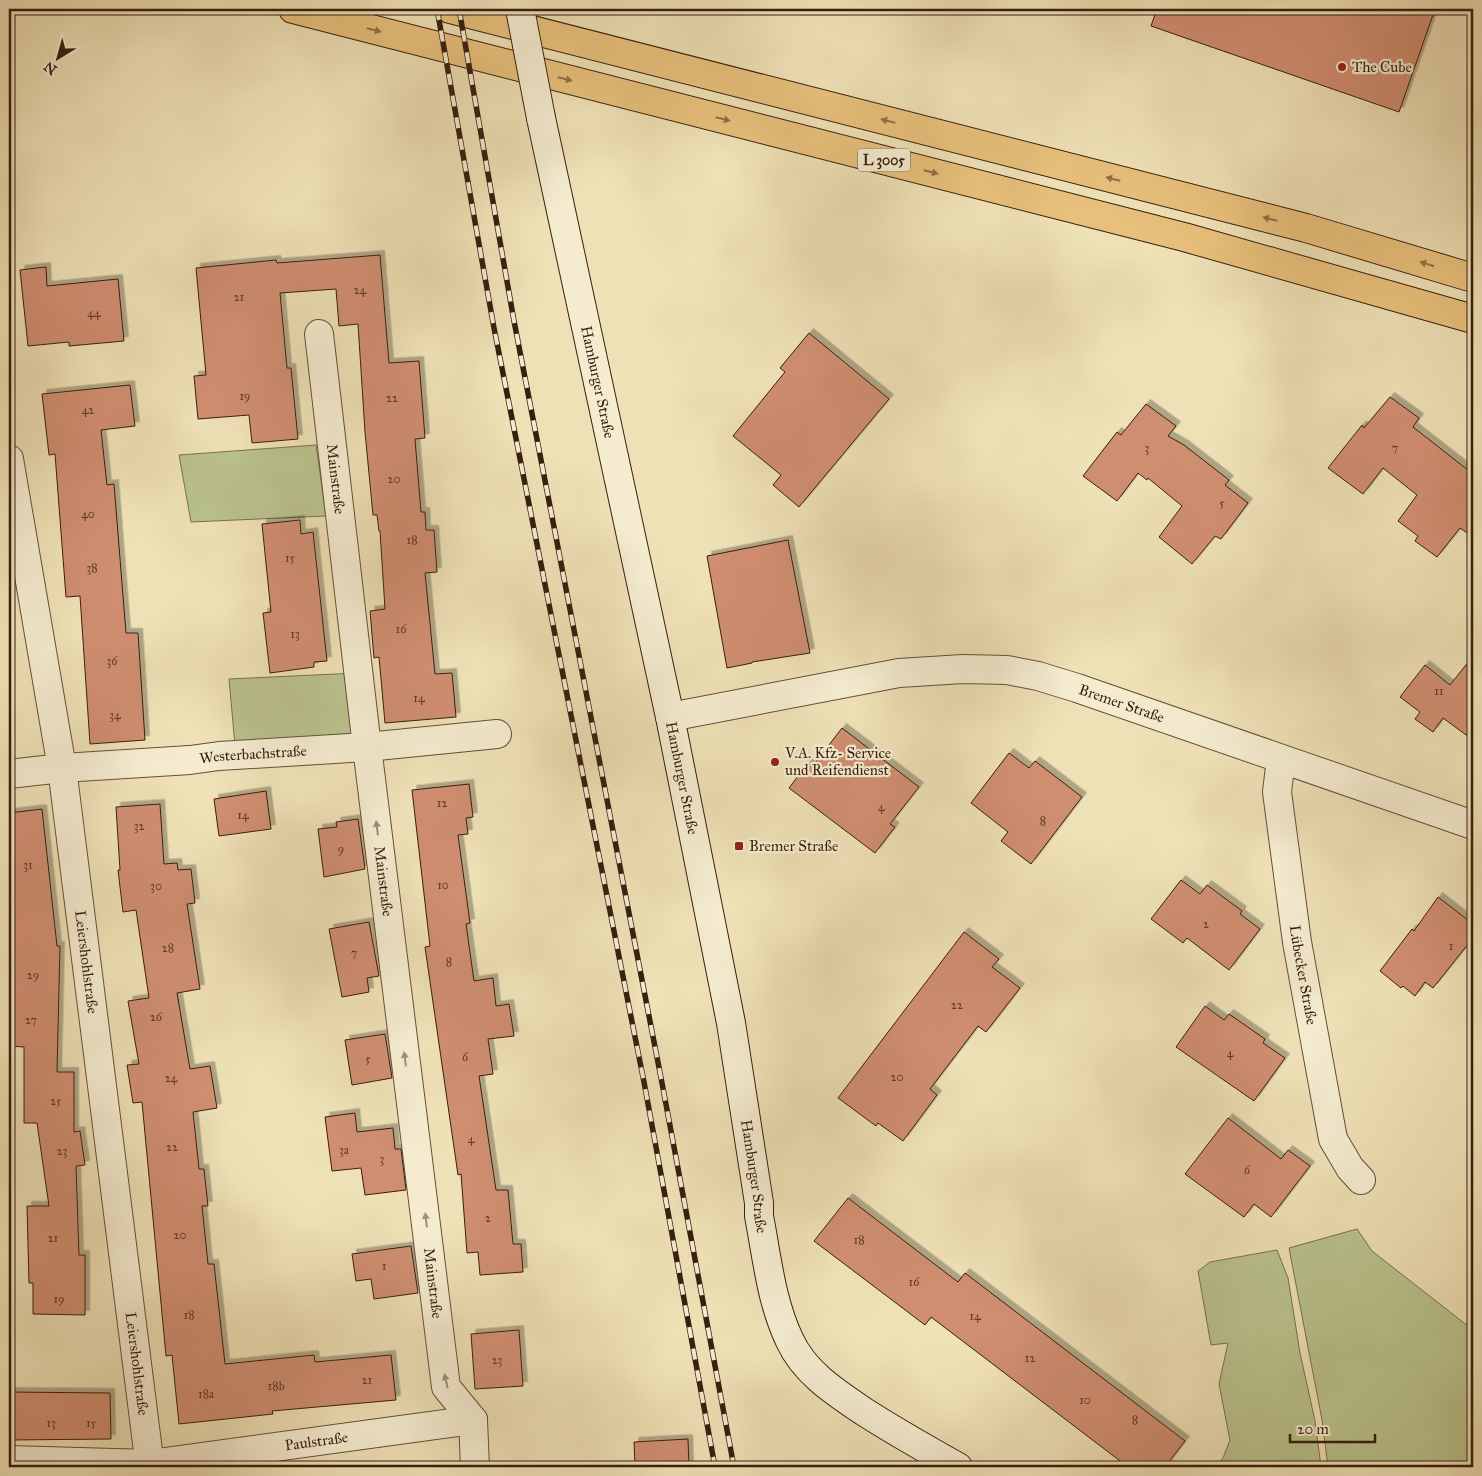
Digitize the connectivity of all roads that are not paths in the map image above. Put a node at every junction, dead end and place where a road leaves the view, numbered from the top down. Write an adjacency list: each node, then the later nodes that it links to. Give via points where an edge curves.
1 (293, 9): 5 (highway, L 3005, one-way to 5, via 1184,237)
2 (450, 9): 4 (highway, L 3005, one-way to 2, via 1306,228)
3 (520, 9): 8 (street, Hamburger Straße, bridge)
4 (1473, 278)
5 (1473, 319)
6 (319, 334): 10 (street, Mainstraße)
7 (9, 459): 12 (street, Leiershohlstraße)
8 (670, 717): 11 (street, Bremer Straße, via 898,673 1007,670 1077,688); 20 (street, Hamburger Straße, via 731,1023 760,1216 780,1318 801,1361 812,1373 898,1434)
9 (498, 734): 10 (street, Westerbachstraße)
10 (367, 747): 12 (street, Westerbachstraße); 16 (street, Mainstraße, one-way to 10, via 446,1387)
11 (1281, 759): 14 (street, Bremer Straße); 15 (street, Lübecker Straße, via 1277,792 1297,942 1333,1139 1350,1168)
12 (62, 768): 13 (street, Westerbachstraße); 18 (street, Leiershohlstraße)
13 (9, 774)
14 (1473, 825)
15 (1362, 1180)
16 (473, 1420): 18 (street, Paulstraße); 19 (street)
17 (9, 1460): 18 (street, Paulstraße)
18 (150, 1465)
19 (475, 1467)
20 (958, 1467)

